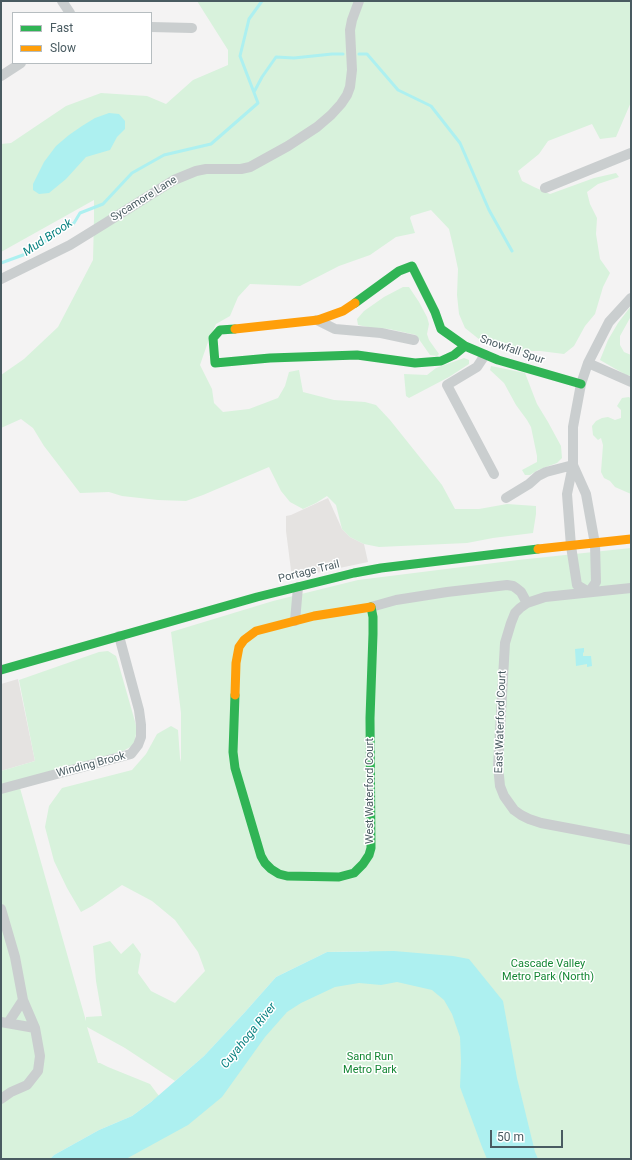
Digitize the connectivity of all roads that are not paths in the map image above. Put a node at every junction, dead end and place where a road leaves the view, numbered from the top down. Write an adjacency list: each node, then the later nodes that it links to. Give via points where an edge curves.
1 (62, 1): 3 (street)
2 (359, 1): 10 (street, Sycamore Lane, via 350,30 350,87 341,104 317,127 250,167 206,169 174,180 70,245)
3 (69, 12)
4 (152, 27): 5 (street)
5 (192, 28)
6 (19, 64): 7 (street)
7 (1, 76)
8 (631, 153): 9 (street)
9 (545, 188)
10 (1, 279)
11 (631, 298): 16 (street, via 609,322)
12 (317, 320): 13 (street, via 335,329 380,333); 14 (street, Snowfall Spur, via 343,311 399,271 412,266 441,328); 14 (street, via 220,330 213,338 215,363 357,355 415,363 441,361)
13 (414, 340)
14 (465, 346): 15 (street, Snowfall Spur)
15 (484, 355): 18 (street, Snowfall Spur); 20 (street, via 477,366 447,385)
16 (588, 363): 17 (street); 18 (street)
17 (631, 382)
18 (581, 384): 19 (street, via 573,427)
19 (573, 465): 21 (street, via 546,472); 23 (street, via 586,494); 24 (street, via 567,494)
20 (494, 474)
21 (506, 498)
22 (631, 540): 23 (street, Portage Trail)
23 (595, 544): 24 (street, Portage Trail); 27 (street, via 596,582)
24 (570, 546): 25 (street, Portage Trail, via 382,568); 27 (street, via 578,584)
25 (298, 587): 30 (street); 31 (street, Portage Trail)
26 (631, 588): 27 (street)
27 (589, 592): 28 (street, via 545,597)
28 (527, 602): 29 (street, West Waterford Court, via 521,592 513,586 507,586 446,592); 34 (street, East Waterford Court, via 515,613 505,643 498,766 504,796 514,810 529,819)
29 (371, 607): 30 (street, West Waterford Court); 30 (street, West Waterford Court, via 374,634 370,718 370,848 369,855 354,873 339,877 287,876 270,869 261,856 235,768 233,752 236,663 239,647 256,631)
30 (295, 621)
31 (119, 636): 32 (street, Portage Trail); 33 (street, Winding Brook, via 139,710 141,737 138,745 131,754)
32 (1, 670)
33 (1, 789)
34 (631, 840)
35 (1, 909): 36 (street, via 16,957)
36 (23, 1000): 37 (street); 38 (street)
37 (5, 1022): 38 (street)
38 (36, 1028): 39 (street, via 40,1056 38,1071 27,1085)
39 (1, 1099)

